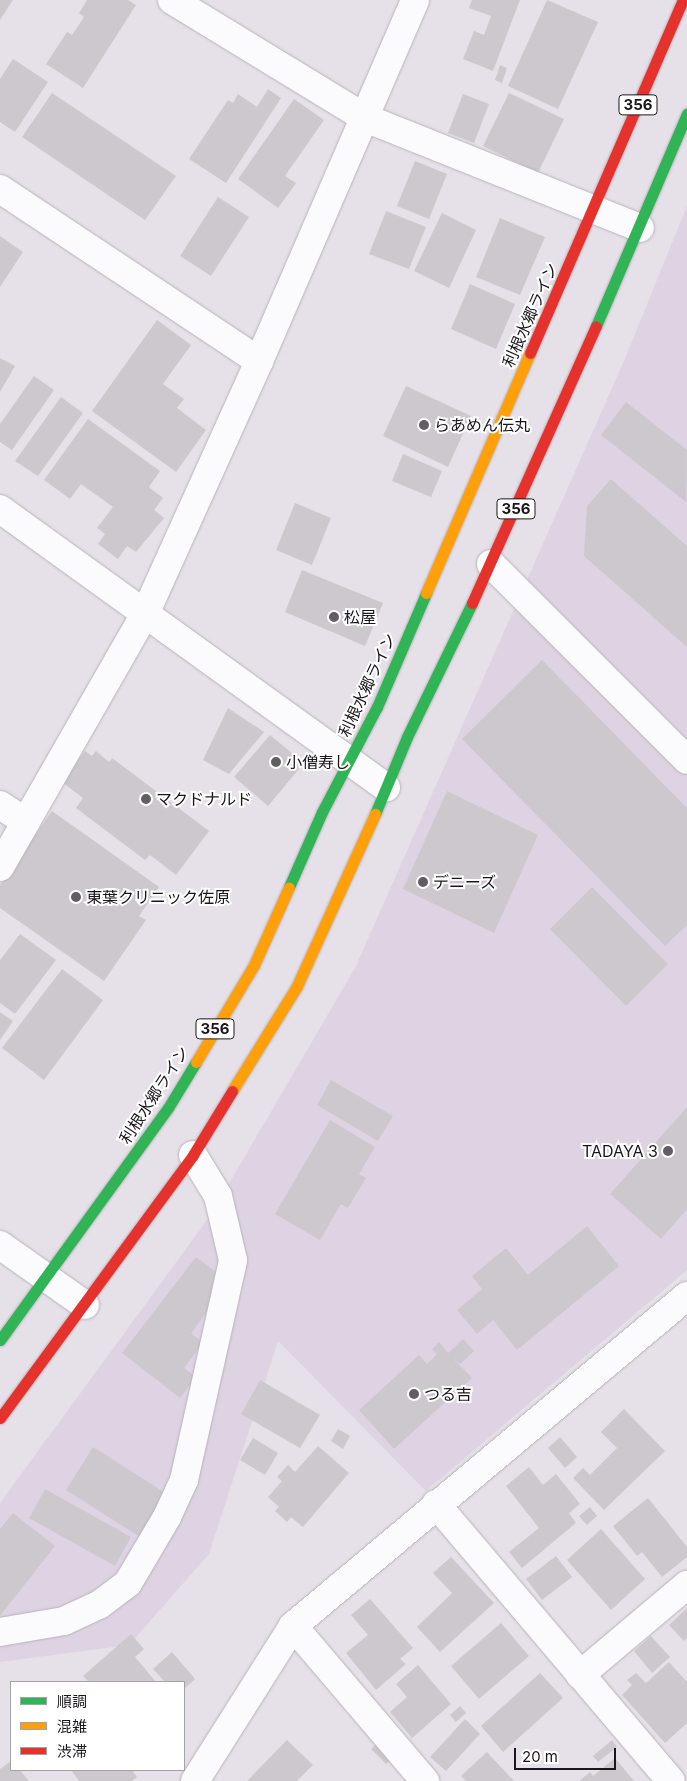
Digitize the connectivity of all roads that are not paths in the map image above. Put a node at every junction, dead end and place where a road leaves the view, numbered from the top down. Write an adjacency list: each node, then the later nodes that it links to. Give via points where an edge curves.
1 (172, 0): 5 (street)
2 (415, 0): 5 (street)
3 (683, 0): 7 (highway, 利根水郷ライン / 356)
4 (687, 114): 8 (highway, 356)
5 (365, 118): 7 (street); 9 (street)
6 (0, 189): 9 (street)
7 (594, 210): 8 (street); 13 (highway, 利根水郷ライン / 356, via 377,707)
8 (640, 228): 11 (highway, 356)
9 (259, 361): 12 (street)
10 (0, 509): 12 (street)
11 (491, 564): 14 (street); 15 (highway, 356)
12 (145, 614): 13 (street); 17 (street)
13 (349, 759): 15 (street); 21 (highway, 利根水郷ライン / 356, via 254,965 168,1108)
14 (687, 760)
15 (386, 787): 19 (highway, 356, via 297,986)
16 (0, 805): 17 (street)
17 (26, 822): 18 (street)
18 (0, 867)
19 (193, 1155): 23 (highway, 356); 29 (street, via 218,1196 233,1260 184,1480 167,1518 128,1583 99,1605 64,1621)
20 (0, 1245): 21 (street)
21 (46, 1279): 23 (street); 24 (highway, 利根水郷ライン / 356)
22 (687, 1296): 26 (street)
23 (85, 1306): 25 (highway, 356)
24 (0, 1340)
25 (0, 1418)
26 (436, 1504): 28 (street); 30 (street)
27 (687, 1585): 30 (street)
28 (293, 1626): 31 (street); 32 (street)
29 (0, 1632)
30 (580, 1675): 33 (street)
31 (195, 1781)
32 (425, 1781)
33 (671, 1781)

